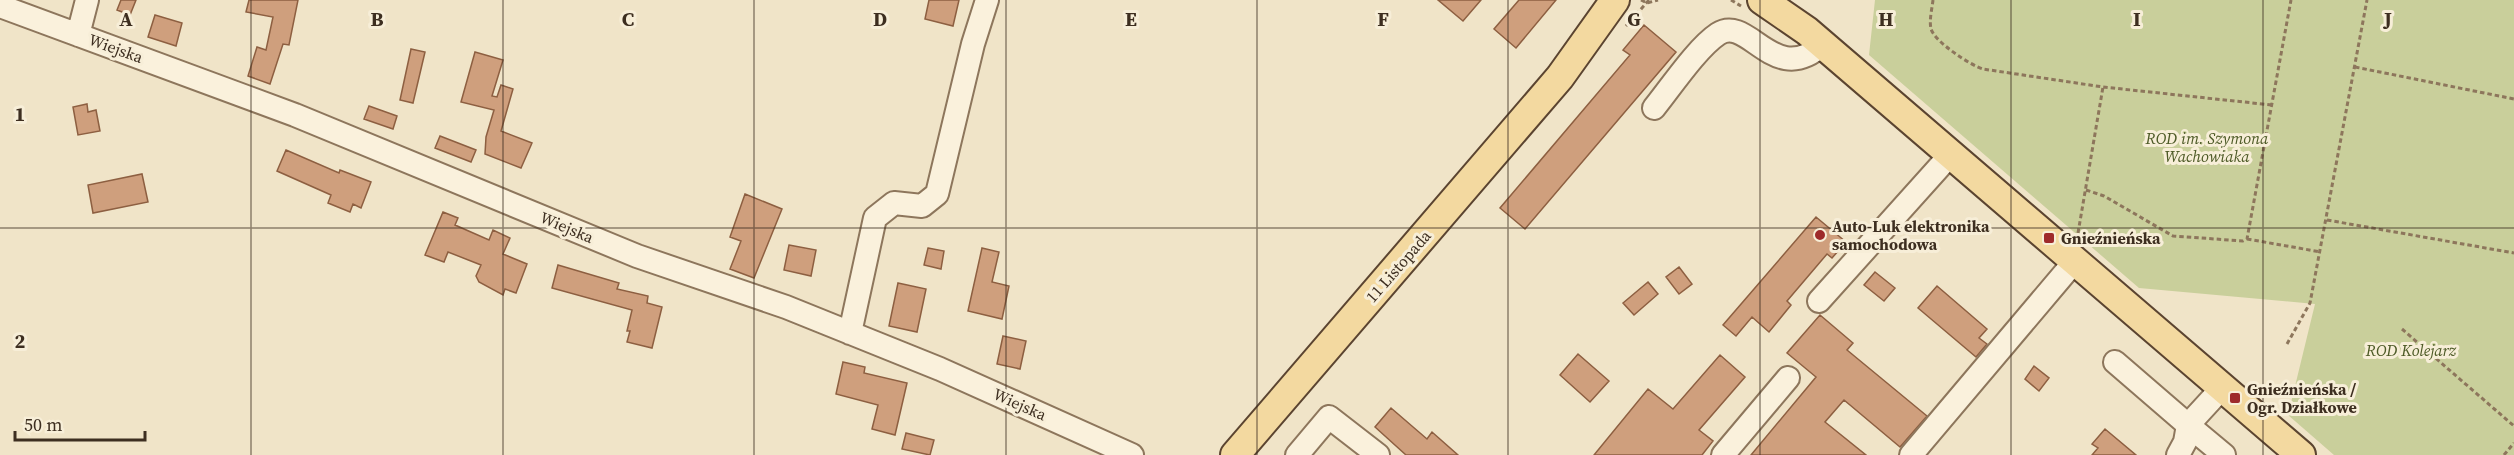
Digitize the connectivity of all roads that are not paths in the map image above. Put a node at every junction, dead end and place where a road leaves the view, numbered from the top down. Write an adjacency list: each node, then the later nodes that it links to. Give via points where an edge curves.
1 (87, 0): 8 (street)
2 (987, 0): 15 (street, via 937,194 922,206 894,203 875,218)
3 (1615, 0): 10 (main road, 11 Listopada)
4 (1635, 0): 10 (main road, 11 Listopada)
5 (1762, 0): 9 (main road)
6 (1782, 0): 9 (main road)
7 (0, 6): 8 (street, Wiejska)
8 (78, 35): 15 (street, Wiejska, via 295,115 637,256)
9 (1815, 37): 11 (street, via 1805,58 1792,60 1742,34 1720,32); 12 (main road)
10 (1560, 77): 21 (main road, 11 Listopada)
11 (1654, 108)
12 (1951, 154): 13 (main road); 14 (street)
13 (2071, 258): 18 (main road); 25 (street)
14 (1819, 301)
15 (850, 333): 20 (street, Wiejska)
16 (2115, 362): 19 (street)
17 (1788, 378): 24 (street)
18 (2222, 388): 19 (street); 28 (main road)
19 (2188, 425): 26 (street); 27 (street)
20 (1132, 455)
21 (1235, 455)
22 (1297, 455): 23 (street, via 1329,417)
23 (1378, 455)
24 (1723, 455)
25 (1911, 455)
26 (2178, 455)
27 (2224, 455)
28 (2301, 455)

